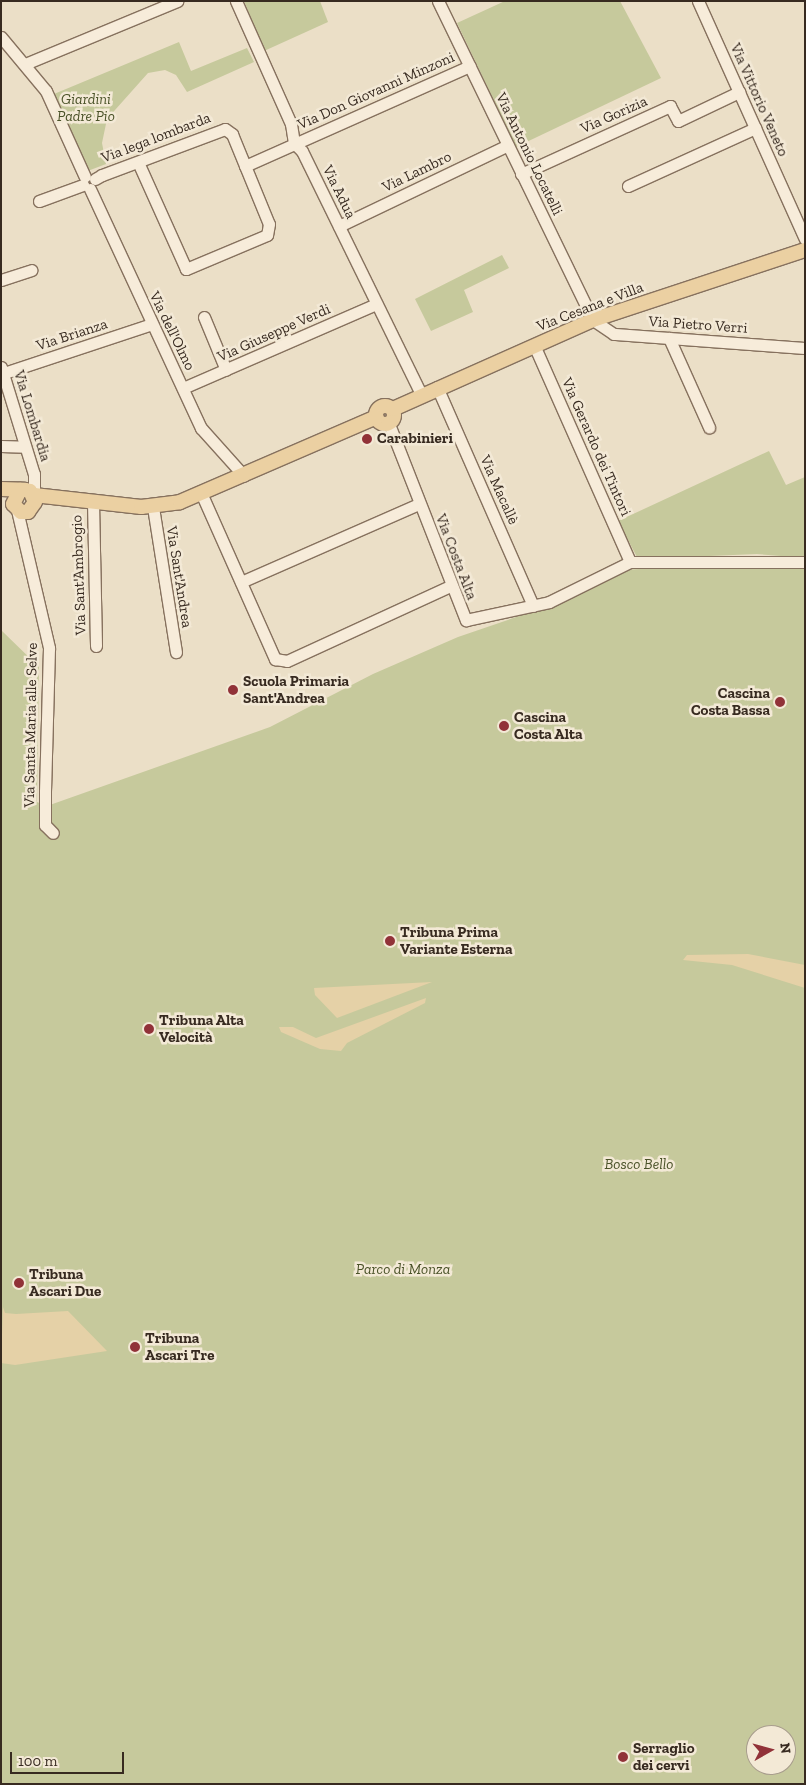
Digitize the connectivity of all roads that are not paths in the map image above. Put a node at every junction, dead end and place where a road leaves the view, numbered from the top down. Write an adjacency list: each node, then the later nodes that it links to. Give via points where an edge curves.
1 (177, 1): 5 (street)
2 (236, 1): 11 (street, Via Adua, via 291,124)
3 (698, 1): 9 (street, Via Vittorio Veneto)
4 (440, 2): 8 (street, Via Antonio Locatelli)
5 (159, 5): 7 (street)
6 (1, 37): 7 (street, Via dell'Olmo)
7 (25, 64): 16 (street, Via dell'Olmo, via 46,91)
8 (470, 66): 11 (street, Via Don Giovanni Minzoni); 12 (street, Via Antonio Locatelli)
9 (739, 92): 10 (street, Via Vittorio Veneto); 15 (street, Via Gorizia, via 678,121 670,106)
10 (755, 128): 17 (street); 20 (street, Via Vittorio Veneto)
11 (294, 143): 14 (street); 19 (street, Via Adua, via 302,151)
12 (508, 145): 15 (street, Via Antonio Locatelli); 19 (street, Via Lambro)
13 (138, 162): 14 (street, Via lega lombarda, via 229,130); 14 (street, via 186,269 267,235 269,224); 16 (street, Via lega lombarda)
14 (245, 166)
15 (521, 174): 26 (street, Via Antonio Locatelli)
16 (89, 183): 18 (street, Via lega lombarda); 27 (street, Via dell'Olmo)
17 (628, 186)
18 (39, 202)
19 (339, 226): 24 (street, Via Adua)
20 (805, 239)
21 (805, 250): 26 (main road, Via Cesana e Villa)
22 (31, 270): 23 (street)
23 (1, 280)
24 (376, 304): 31 (street, Via Giuseppe Verdi); 35 (street, Via Adua)
25 (204, 317): 31 (street)
26 (593, 320): 28 (street, Via Pietro Verri, via 614,334); 29 (main road, Via Cesana e Villa)
27 (152, 324): 32 (street, Via Brianza); 34 (street, Via dell'Olmo)
28 (669, 338): 30 (street, Via Pietro Verri); 39 (street)
29 (534, 345): 33 (main road, Via Cesana e Villa); 49 (street, Via Gerardo dei Tintori)
30 (805, 348)
31 (226, 370): 34 (street, Via Giuseppe Verdi)
32 (2, 372): 41 (street, Via Lombardia)
33 (437, 387): 35 (main road, Via Cesana e Villa); 53 (street, Via Macallè)
34 (183, 388): 42 (street, Via dell'Olmo, via 209,440)
35 (421, 394): 36 (main road, Via Cesana e Villa)
36 (393, 410): 37 (main road, Via Cesana e Villa, via 381,407); 38 (main road)
37 (376, 417): 38 (main road); 42 (main road)
38 (389, 424): 47 (street, Via Costa Alta)
39 (709, 427)
40 (1, 446): 41 (street)
41 (25, 447): 45 (street, Via Lombardia, via 34,474)
42 (244, 476): 44 (main road)
43 (1, 489): 45 (main road)
44 (202, 495): 48 (main road); 51 (street)
45 (22, 500): 46 (main road, via 58,498); 56 (street, Via Santa Maria alle Selve, via 24,527 49,648 45,826)
46 (93, 502): 48 (main road); 54 (street, Via Sant'Ambrogio)
47 (419, 504): 51 (street); 52 (street, Via Costa Alta)
48 (154, 507): 55 (street, Via Sant'Andrea)
49 (630, 562): 50 (street); 53 (street, Via Costa Alta)
50 (805, 562)
51 (242, 582): 52 (street, via 276,659 287,661)
52 (450, 586): 53 (street, Via Costa Alta, via 466,620)
53 (533, 606)
54 (96, 646)
55 (176, 652)
56 (53, 833)

